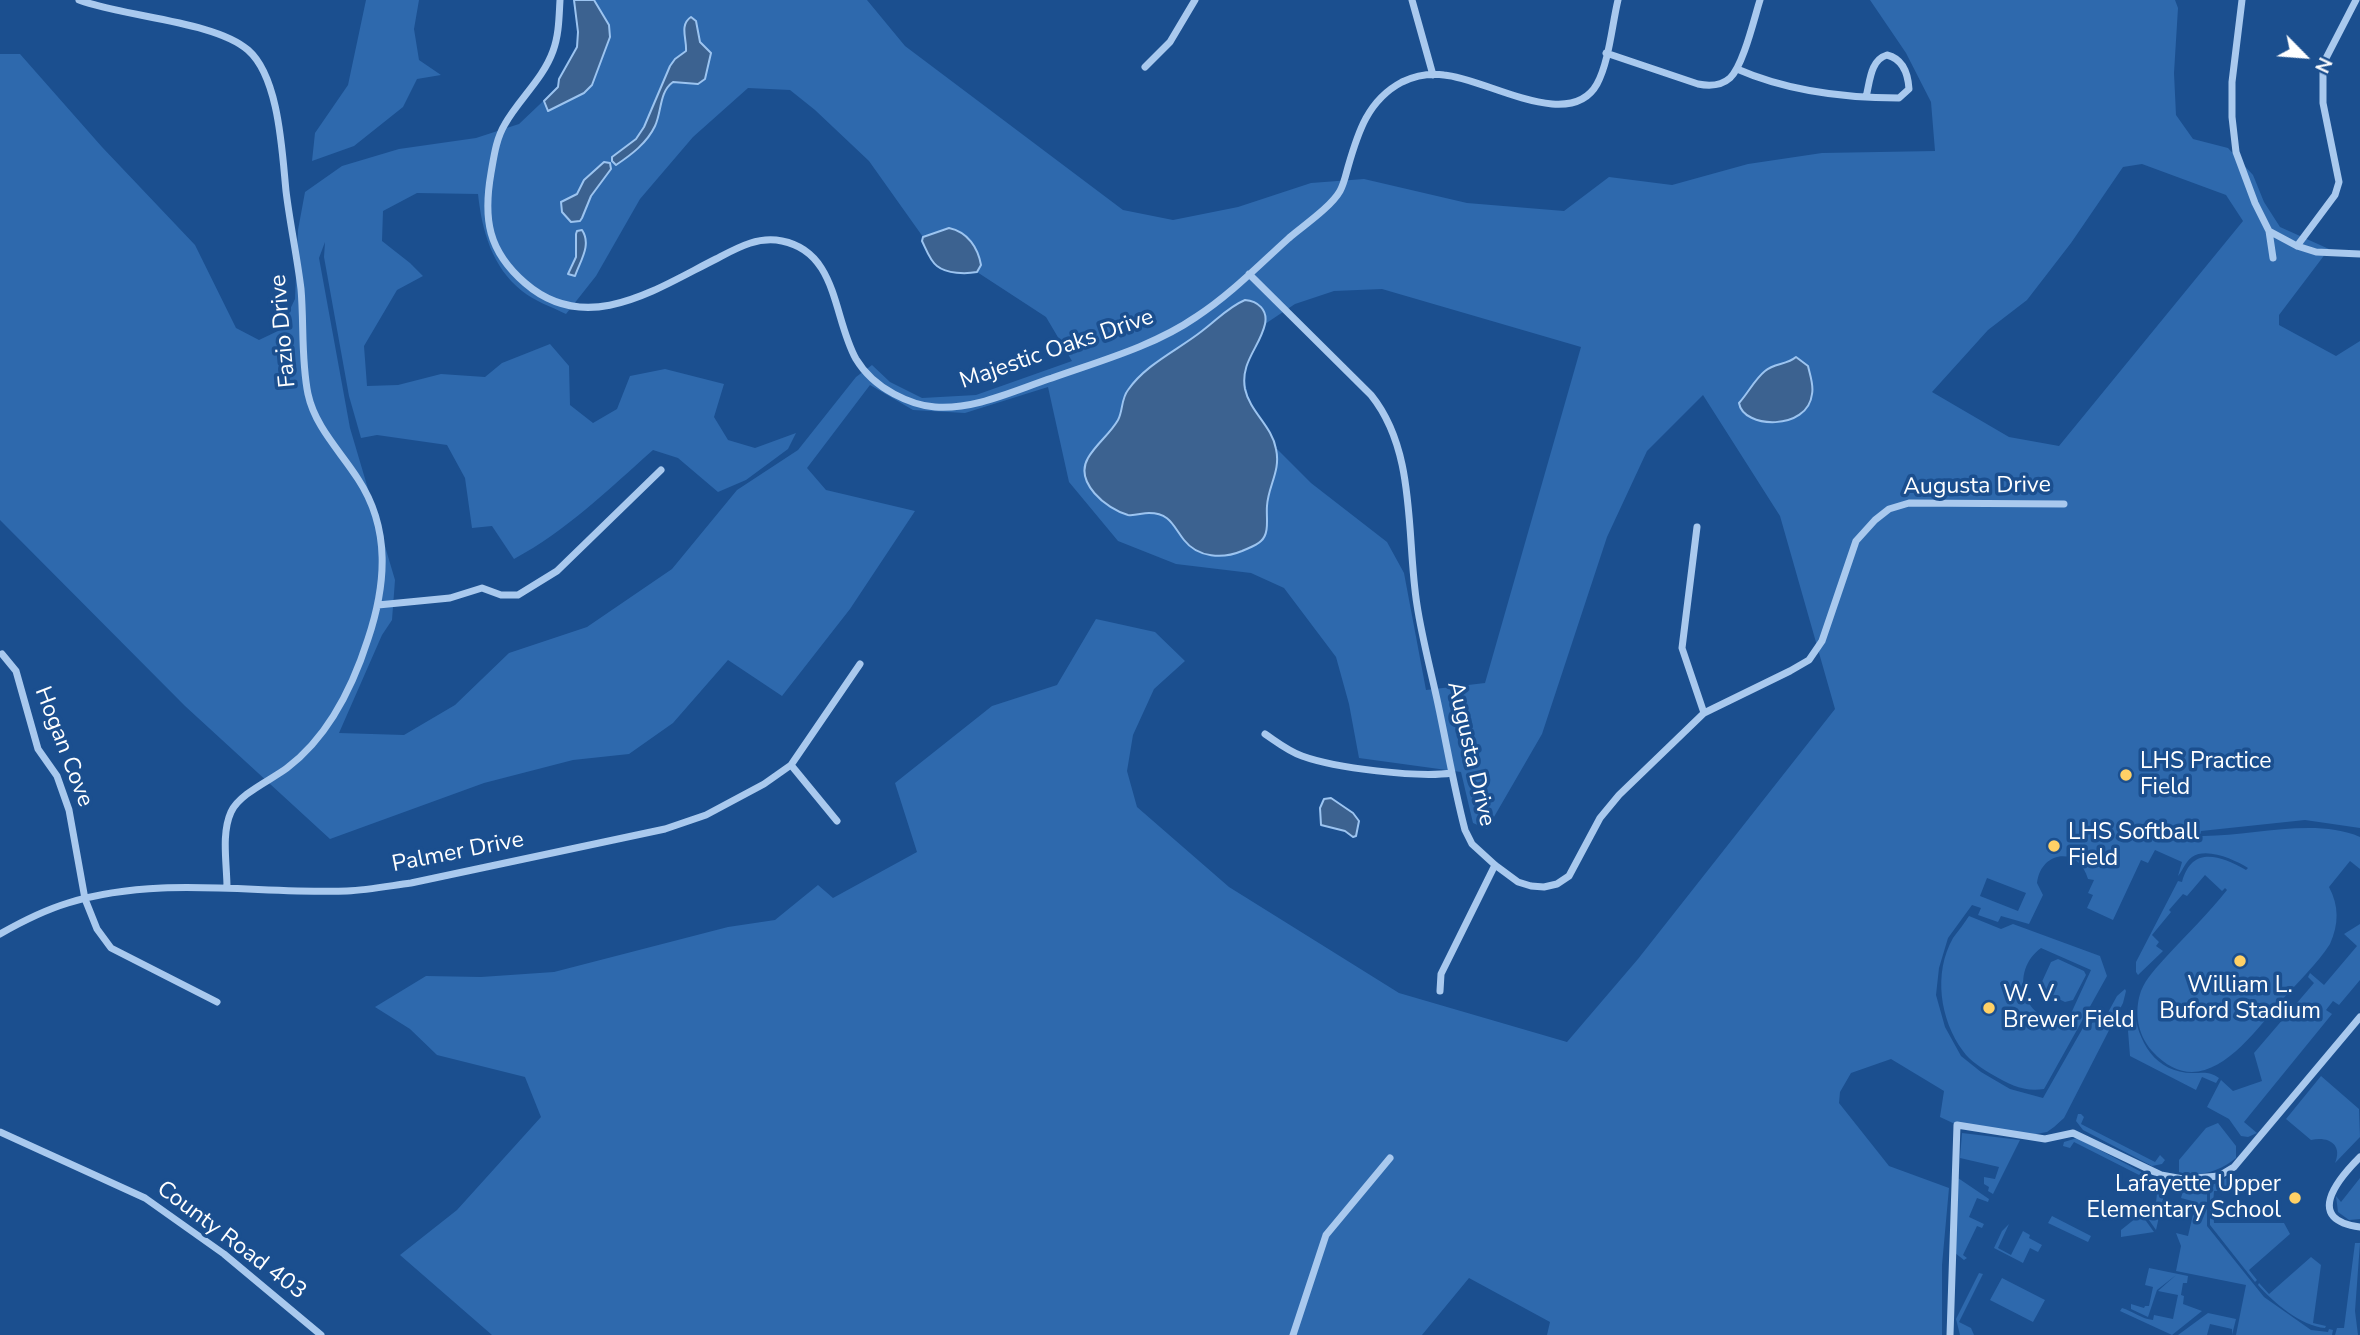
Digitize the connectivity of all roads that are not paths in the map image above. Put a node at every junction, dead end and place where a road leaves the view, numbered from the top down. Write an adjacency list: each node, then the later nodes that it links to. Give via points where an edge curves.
1 (79, 0): 22 (street, Fazio Drive, via 224,36 247,49 271,84 301,288 308,394 321,425 369,500 383,555)
2 (560, 0): 18 (street, Majestic Oaks Drive, via 554,49 505,123 486,202 495,248 536,293 572,305 619,305 753,241 783,241 812,254 822,267 857,360 869,376 912,403 948,407 992,398 1155,340 1196,318)
3 (1195, 0): 10 (street, via 1170,42)
4 (1412, 0): 12 (street)
5 (1618, 0): 9 (street, Majestic Oaks Drive)
6 (1760, 0): 11 (street)
7 (2242, 0): 14 (street, via 2232,82 2236,152)
8 (2356, 0): 15 (street, via 2323,64 2323,103 2339,182 2335,195)
9 (1606, 52): 11 (street, via 1707,85 1723,82); 12 (street, Majestic Oaks Drive, via 1594,89 1566,106)
10 (1145, 67)
11 (1737, 69): 13 (street, via 1776,85)
12 (1433, 75): 18 (street, Majestic Oaks Drive, via 1417,76 1381,96 1364,119 1339,194)
13 (1867, 97): 13 (street, via 1899,98 1909,89 1899,61 1887,55 1878,60)
14 (2269, 231): 15 (street); 17 (street)
15 (2297, 246): 16 (street, via 2316,252)
16 (2360, 254)
17 (2273, 258)
18 (1249, 274): 28 (street, Augusta Drive, via 1371,395 1392,426 1400,448 1417,607)
19 (661, 470): 22 (street, via 557,571 518,595 482,588 450,598)
20 (2064, 504): 25 (street, Augusta Drive, via 1909,503 1889,509 1856,541 1822,641 1809,660)
21 (1698, 527): 25 (street, via 1682,648)
22 (378, 606): 31 (street, Fazio Drive, via 359,664 327,726 289,767 233,807 226,829)
23 (2, 654): 32 (street, Hogan Cove, via 16,671 38,749 57,776 69,810)
24 (859, 664): 27 (street, Palmer Drive)
25 (1704, 713): 30 (street, Augusta Drive, via 1600,818 1569,876 1557,884 1531,886)
26 (1265, 734): 28 (street, via 1288,750 1317,761 1433,776)
27 (791, 765): 29 (street); 31 (street, Palmer Drive, via 706,815 665,829 371,889)
28 (1452, 773): 30 (street, Augusta Drive, via 1465,830 1472,844)
29 (838, 821)
30 (1495, 865): 34 (street, via 1441,974)
31 (227, 888): 32 (street, Palmer Drive, via 146,890)
32 (85, 899): 33 (street, Palmer Drive); 35 (street, Hogan Cove, via 111,948)
33 (0, 934)
34 (1440, 990)
35 (217, 1002)
36 (2360, 1017): 43 (street, via 2234,1167 2219,1175 2183,1179 2161,1175 2073,1133 2045,1139 1957,1125)
37 (0, 1132): 41 (street, County Road 403, via 145,1198 224,1254)
38 (2360, 1157): 40 (street, via 2334,1187 2329,1203 2341,1224)
39 (1390, 1158): 42 (street, via 1326,1235)
40 (2360, 1227)
41 (321, 1335)
42 (1293, 1335)
43 (1950, 1335)

